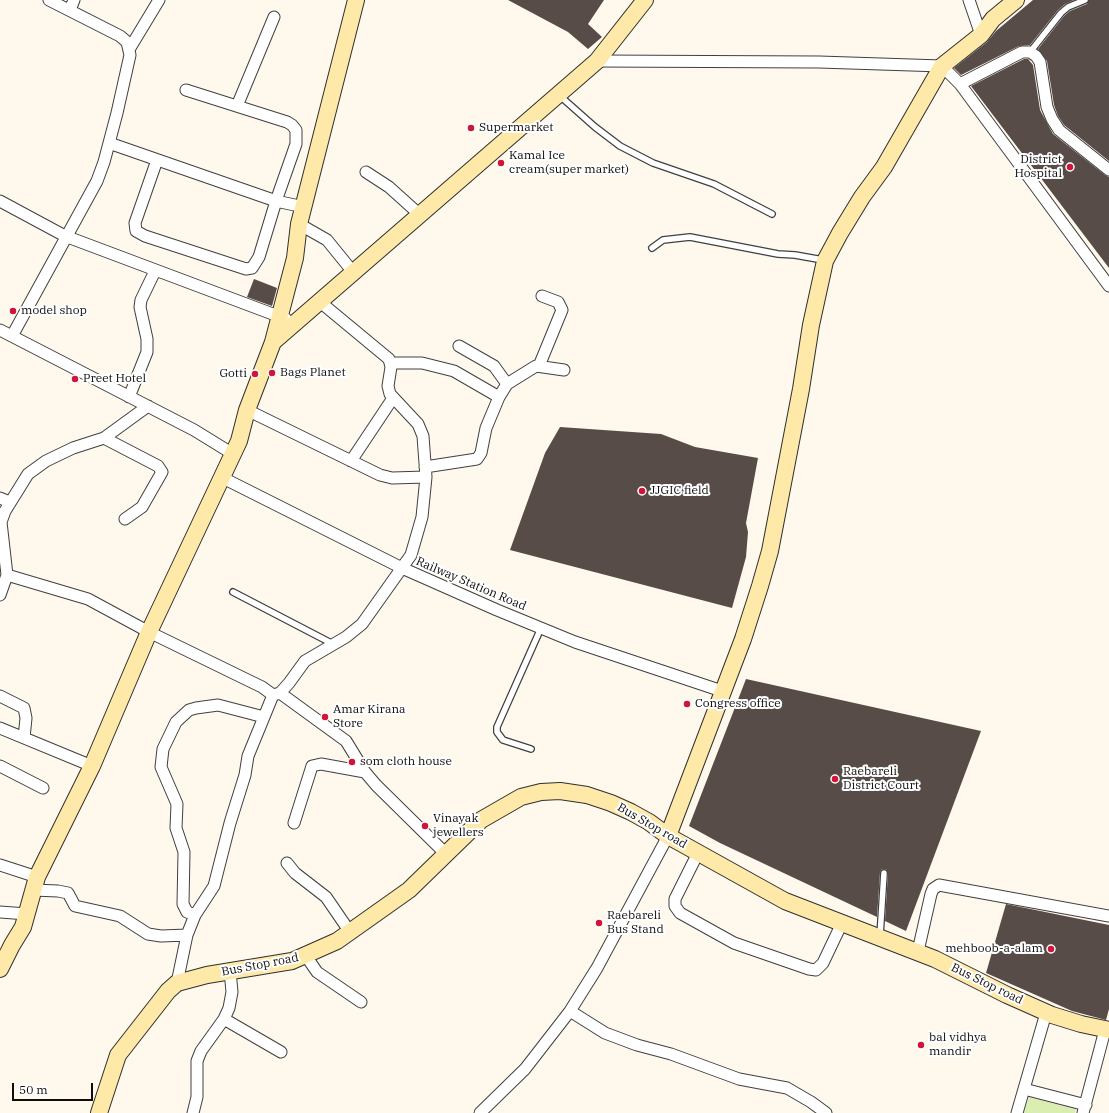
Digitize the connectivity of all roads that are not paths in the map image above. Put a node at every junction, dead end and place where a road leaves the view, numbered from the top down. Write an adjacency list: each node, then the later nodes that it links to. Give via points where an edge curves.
1 (49, 0): 8 (street)
2 (159, 0): 11 (street)
3 (356, 0): 25 (street)
4 (645, 0): 13 (street)
5 (969, 0): 10 (street)
6 (1016, 0): 10 (street, via 993,19)
7 (1085, 0): 12 (lane, via 1060,13)
8 (72, 5): 11 (street, via 120,36)
9 (274, 17): 18 (street)
10 (981, 35): 14 (street)
11 (130, 48): 19 (street)
12 (1030, 52): 15 (street, via 1022,52); 21 (street, via 1040,62 1047,107 1059,130)
13 (597, 61): 14 (street, via 819,62); 17 (street)
14 (942, 66): 15 (street); 31 (street, via 884,167 840,233)
15 (960, 84): 34 (street)
16 (186, 90): 18 (street)
17 (558, 94): 26 (street); 27 (lane, via 620,146 658,165 714,184)
18 (237, 106): 24 (street, via 287,122 296,130 296,144)
19 (109, 143): 20 (street); 29 (street, via 97,181)
20 (157, 160): 24 (street); 24 (street, via 135,223 136,231 145,236 246,269 252,268 259,257)
21 (1109, 170)
22 (366, 172): 26 (street, via 389,187)
23 (0, 201): 29 (street)
24 (276, 201): 25 (street)
25 (304, 207): 28 (street)
26 (419, 214): 33 (street)
27 (772, 214)
28 (299, 224): 33 (street, via 328,240); 37 (street, via 295,258)
29 (66, 236): 32 (street); 40 (street)
30 (652, 248): 31 (lane, via 663,240 690,237)
31 (826, 261): 67 (street, via 811,326 770,551 750,620)
32 (155, 271): 37 (street); 47 (street, via 141,300 140,307 147,339 146,352)
33 (353, 272): 36 (street)
34 (1109, 286)
35 (542, 296): 44 (street, via 558,302 562,310)
36 (319, 301): 38 (street); 43 (street, via 386,354)
37 (279, 317): 38 (street); 41 (street)
38 (295, 322): 41 (street)
39 (0, 330): 40 (street)
40 (12, 336): 47 (street)
41 (273, 342): 51 (street)
42 (459, 346): 46 (street, via 494,366)
43 (390, 363): 48 (street, via 422,363 454,371); 49 (street, via 388,386)
44 (539, 366): 45 (street); 46 (street, via 530,368)
45 (564, 370)
46 (507, 384): 48 (street)
47 (130, 397): 50 (street)
48 (499, 397): 55 (street, via 477,459)
49 (393, 398): 54 (street); 55 (street, via 418,424 423,436)
50 (148, 406): 52 (street); 53 (street)
51 (247, 410): 53 (street); 54 (street)
52 (104, 438): 58 (street, via 73,448 34,469); 59 (street, via 158,466 162,472 142,507)
53 (233, 454): 56 (street)
54 (351, 461): 55 (street, via 392,478)
55 (425, 472): 60 (street, via 422,516 417,538 411,555)
56 (221, 477): 60 (street, Railway Station Road); 65 (street)
57 (0, 498): 58 (street)
58 (10, 502): 61 (street, via 0,527)
59 (125, 519)
60 (402, 568): 64 (street, Railway Station Road); 66 (street, via 362,624)
61 (7, 575): 63 (street); 65 (street, via 88,599)
62 (233, 592): 66 (lane)
63 (0, 595)
64 (541, 628): 67 (street, Railway Station Road, via 575,642); 73 (lane, via 497,727 497,732 503,740)
65 (148, 632): 68 (street); 75 (street)
66 (332, 644): 68 (street, via 305,661 289,684)
67 (722, 691): 79 (street)
68 (277, 694): 70 (street); 76 (street, via 346,741)
69 (0, 696): 72 (street, via 24,708)
70 (264, 717): 88 (street, via 248,756 244,781 214,886); 88 (street, via 218,705 189,710 176,722 163,749 161,767 177,804 176,828 184,852 183,904 187,912)
71 (0, 728): 72 (street)
72 (24, 738): 75 (street)
73 (531, 749)
74 (0, 766): 77 (street)
75 (92, 766): 85 (street)
76 (365, 772): 78 (street, via 321,764 312,766); 81 (street)
77 (43, 788)
78 (294, 823)
79 (668, 836): 80 (street, Bus Stop road); 81 (street, Bus Stop road, via 649,822 611,803 560,790 521,797 481,820); 100 (street, via 597,968)
80 (698, 853): 90 (street, Bus Stop road, via 785,901); 90 (street, via 674,906 680,913 725,938 816,970 823,963)
81 (446, 854): 91 (street, Bus Stop road, via 408,890)
82 (287, 863): 91 (street, via 295,873 326,897)
83 (0, 865): 85 (street)
84 (884, 873): 93 (lane)
85 (35, 884): 87 (street); 92 (street, via 68,893 75,906 120,916 148,934)
86 (0, 912): 87 (street)
87 (27, 914): 96 (street, via 23,927)
88 (194, 915): 92 (street)
89 (1109, 916): 94 (street, via 939,886 933,889 931,894)
90 (842, 924): 93 (street, Bus Stop road)
91 (350, 932): 95 (street, Bus Stop road)
92 (187, 935): 98 (street)
93 (880, 937): 94 (street, Bus Stop road)
94 (918, 951): 101 (street, Bus Stop road)
95 (306, 956): 97 (street, Bus Stop road, via 292,961); 99 (street, via 317,972)
96 (0, 969)
97 (230, 971): 98 (street, Bus Stop road); 102 (street, via 232,1000)
98 (177, 983): 107 (street, via 118,1055)
99 (361, 1002)
100 (570, 1011): 109 (street, via 525,1069); 110 (street, via 605,1033 637,1045 671,1054 745,1081 787,1088)
101 (1046, 1013): 103 (street, Bus Stop road); 105 (street)
102 (224, 1019): 104 (street); 108 (street, via 197,1061 197,1097)
103 (1107, 1030): 106 (street)
104 (281, 1052)
105 (1024, 1089): 106 (street); 111 (street)
106 (1085, 1109)
107 (99, 1113)
108 (193, 1113)
109 (480, 1113)
110 (826, 1113)
111 (1017, 1113)

